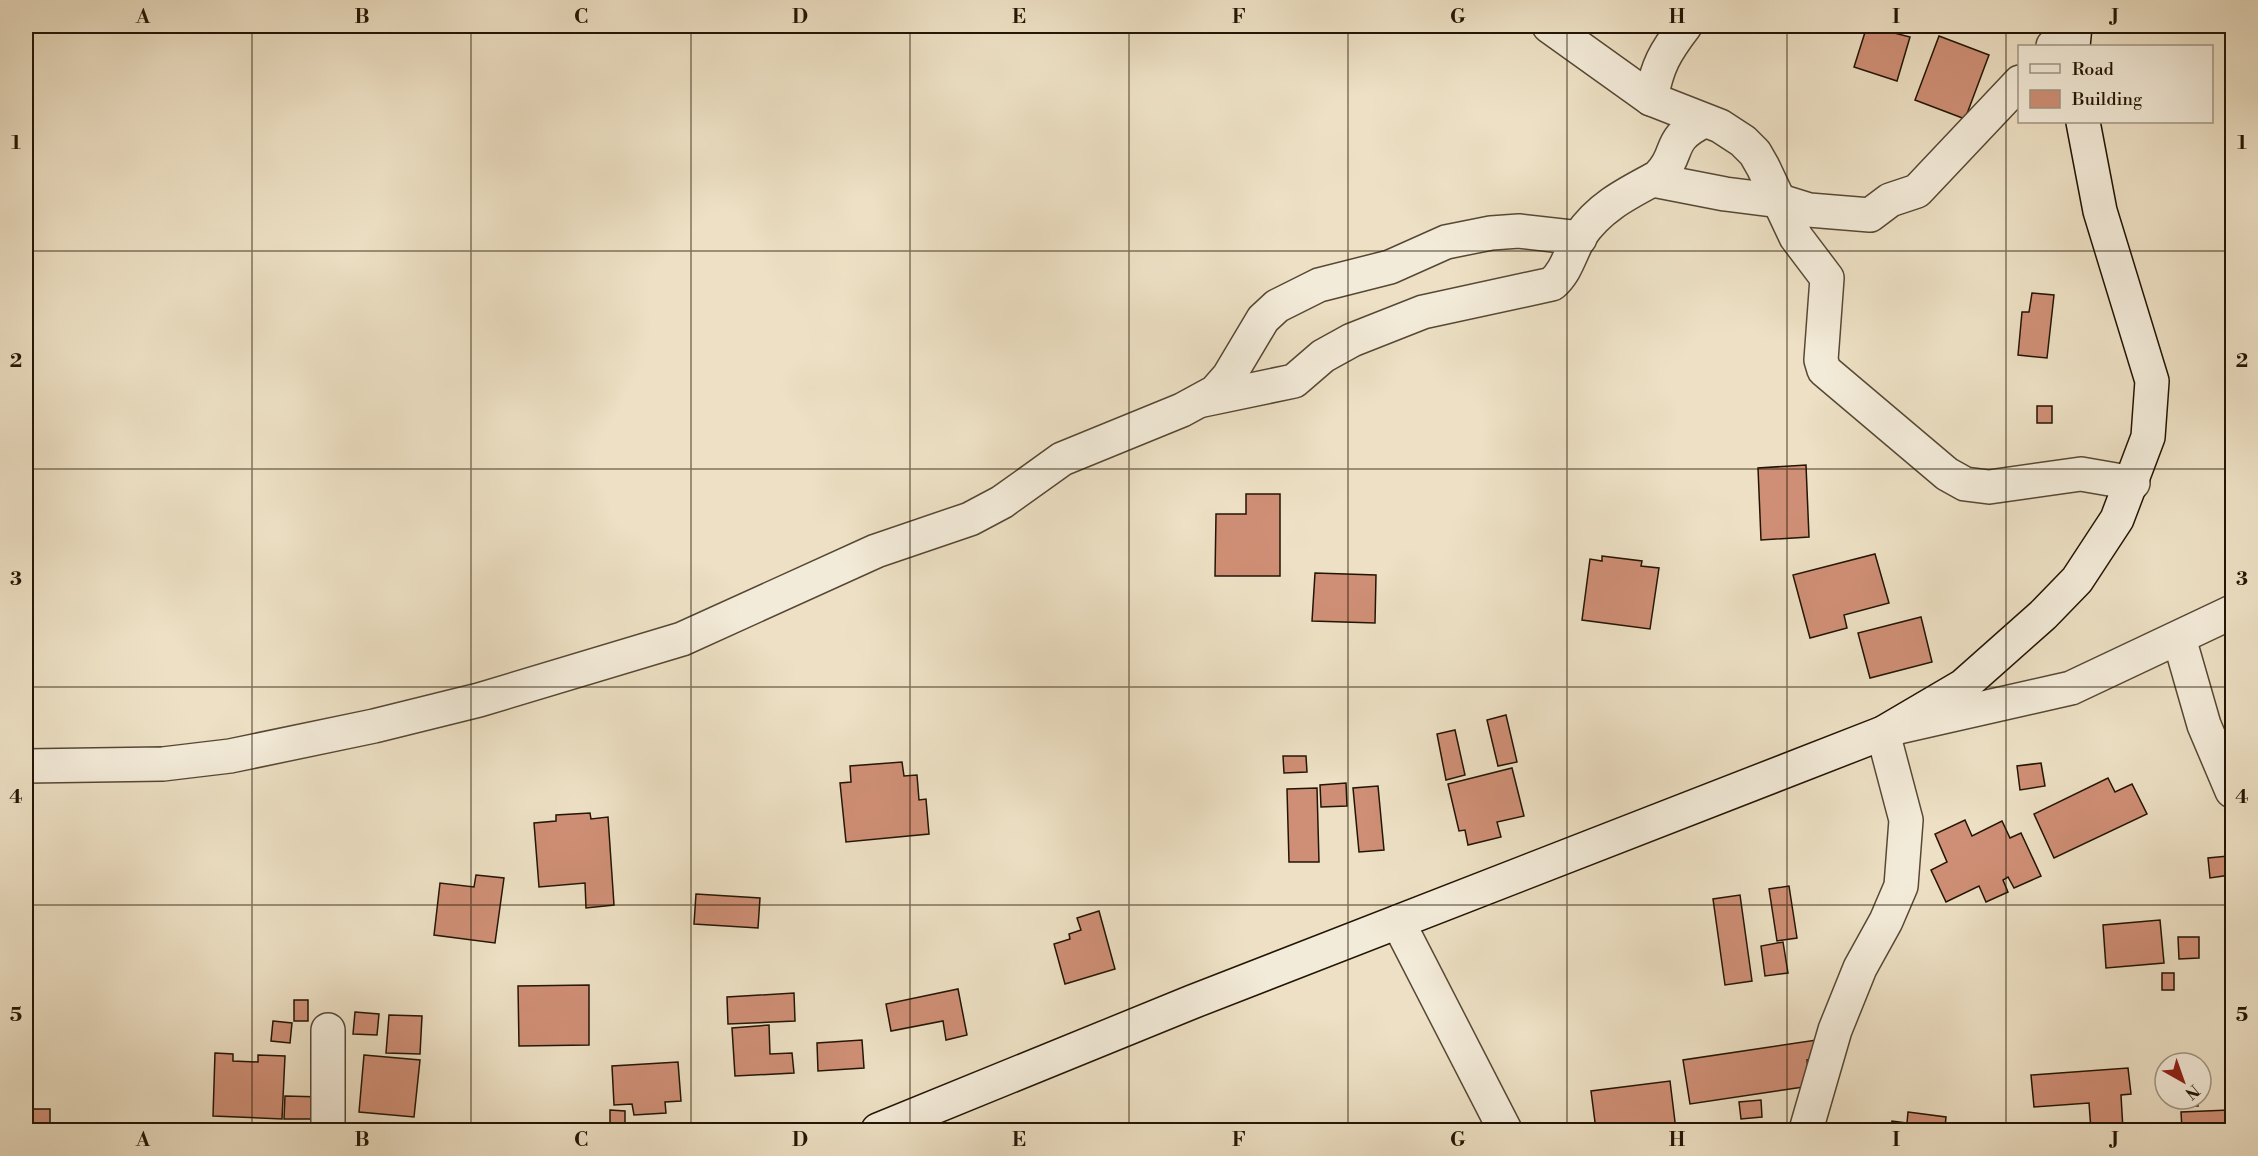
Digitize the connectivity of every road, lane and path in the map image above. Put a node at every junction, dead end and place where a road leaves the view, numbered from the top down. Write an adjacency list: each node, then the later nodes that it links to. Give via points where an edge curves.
1 (1549, 26): 9 (street)
2 (1664, 26): 7 (street)
3 (1685, 26): 7 (street)
4 (2074, 26): 5 (street); 6 (street)
5 (2054, 45)
6 (2073, 45)
7 (1661, 61): 9 (street)
8 (2018, 83): 13 (street, via 1917,191 1890,200 1870,215 1809,210)
9 (1652, 99): 10 (street)
10 (1704, 121): 12 (street, via 1681,134 1665,170); 13 (street, via 1731,131 1755,153)
11 (2083, 123): 16 (street, via 2100,211 2152,381 2148,437)
12 (1653, 180): 13 (street); 14 (street, via 1603,209)
13 (1780, 201): 16 (street, via 1796,237 1827,278 1821,360 1824,370 1947,474 1965,484 1989,487 2081,474)
14 (1580, 238): 15 (street, via 1563,273 1552,284 1423,312 1352,340 1323,356 1294,381); 15 (street, via 1519,231 1491,233 1446,242 1390,267 1319,285 1277,306 1263,319 1223,385)
15 (1199, 401): 20 (street, via 1062,459 1002,502 970,519 876,551 682,639 584,671 374,726 230,756 163,764)
16 (2133, 483): 19 (street, via 2118,519 2083,571 2043,615 1963,686)
17 (2232, 612): 18 (street)
18 (2179, 638): 19 (street, via 2071,688); 21 (street, via 2204,725)
19 (1890, 731): 22 (street); 27 (street, via 1906,820 1901,885 1835,1030)
20 (26, 766)
21 (2232, 791)
22 (1398, 922): 25 (street); 26 (street)
23 (328, 1030): 24 (street)
24 (328, 1131)
25 (878, 1131)
26 (1505, 1131)
27 (1806, 1131)

